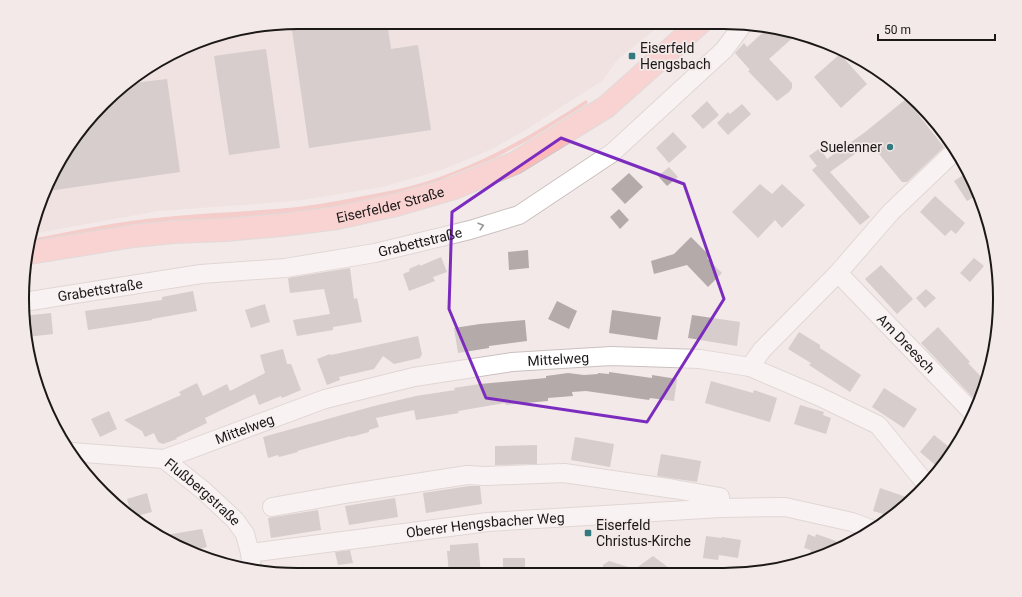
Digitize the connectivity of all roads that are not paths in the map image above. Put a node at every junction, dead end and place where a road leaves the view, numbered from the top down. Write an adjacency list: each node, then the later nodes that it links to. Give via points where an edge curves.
1 (693, 29): 4 (main road, Eiserfelder Straße, via 606,107 515,163 454,188 396,205 337,218 282,225 134,236)
2 (739, 30): 6 (street, Grabettstraße, one-way to 2, via 201,274 285,268 375,253 470,230 518,214 612,153 724,50)
3 (951, 154): 5 (street, via 891,212)
4 (33, 252)
5 (838, 273): 7 (street, via 762,350); 8 (street, Am Dreesch)
6 (29, 301)
7 (750, 367): 10 (street, Mittelweg, via 700,359 611,356 482,366 414,377 325,399); 11 (street, Mittelweg, via 878,424)
8 (969, 409)
9 (77, 452): 10 (street, Flußbergstraße)
10 (164, 459): 15 (street, Flußbergstraße, via 235,520 245,534)
11 (923, 479)
12 (272, 507): 13 (street, via 467,475 564,473 720,497)
13 (721, 508): 14 (street, Oberer Hengsbacher Weg, via 785,507); 15 (street, Oberer Hengsbacher Weg, via 488,522)
14 (866, 527)
15 (251, 561)

